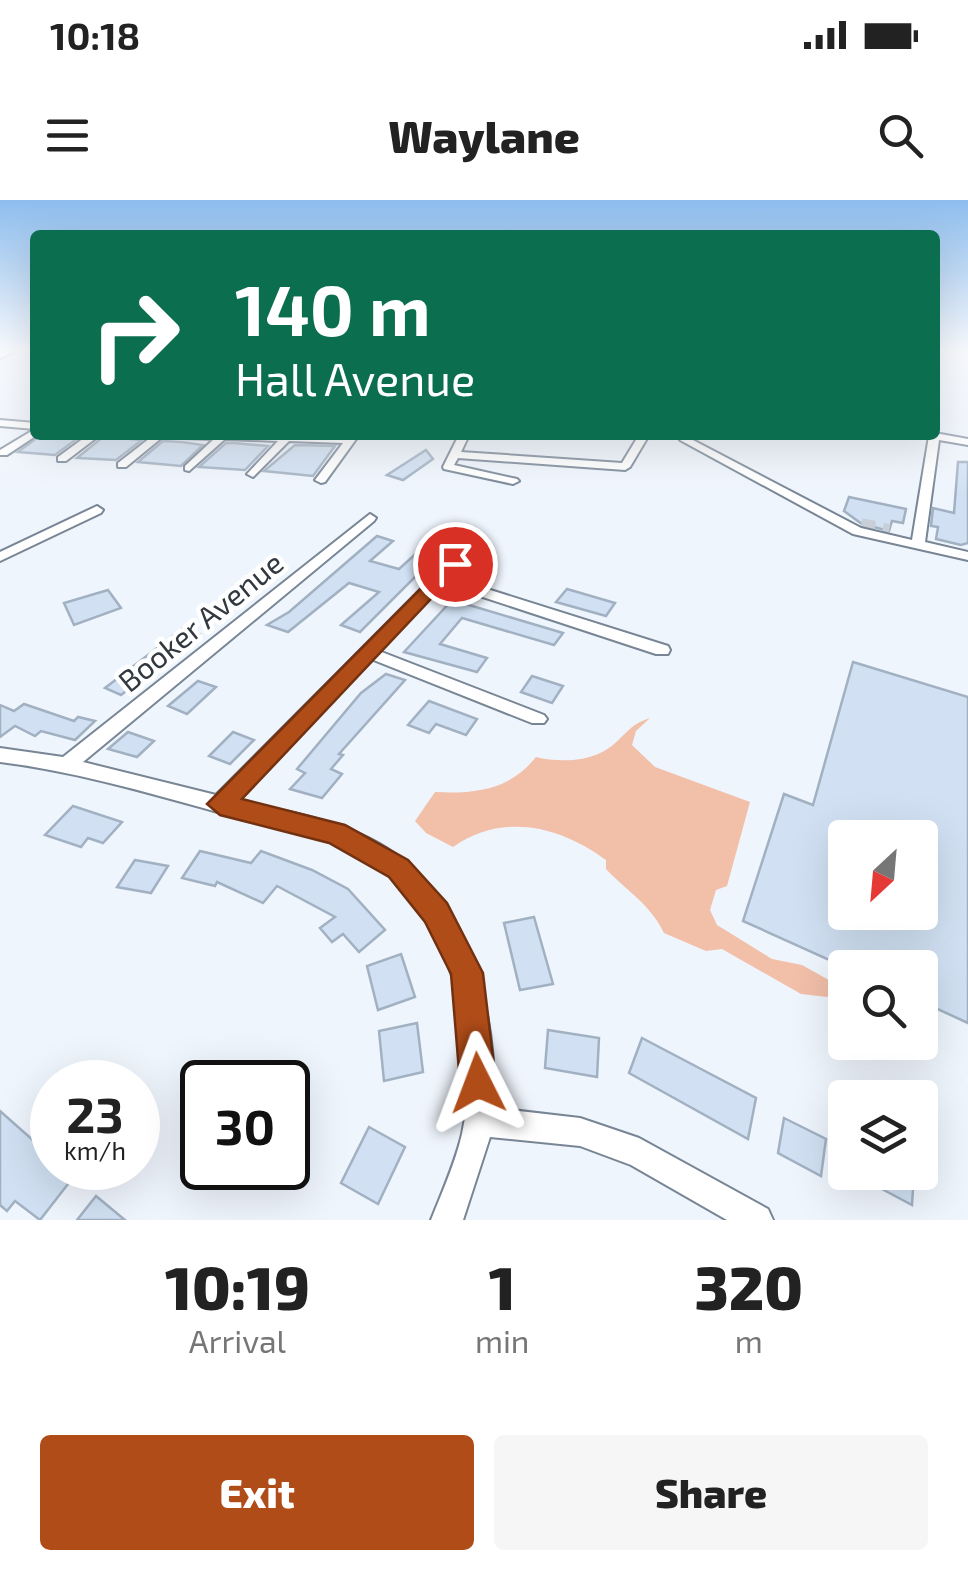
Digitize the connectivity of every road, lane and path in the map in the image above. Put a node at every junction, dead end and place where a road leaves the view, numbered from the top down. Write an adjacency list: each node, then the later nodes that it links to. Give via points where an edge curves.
1 (0, 423): 2 (street)
2 (30, 427)
3 (30, 430): 15 (street)
4 (940, 437): 14 (street)
5 (89, 440): 17 (street)
6 (154, 440): 18 (street)
7 (219, 440): 19 (street)
8 (284, 440): 20 (street)
9 (351, 440): 21 (street)
10 (462, 440): 16 (street)
11 (641, 440): 16 (street, via 625,467)
12 (685, 440): 23 (street)
13 (933, 440): 27 (street)
14 (968, 442)
15 (2, 453)
16 (456, 455): 22 (street, via 448,467)
17 (62, 459)
18 (122, 465)
19 (189, 468)
20 (253, 474)
21 (321, 480)
22 (513, 481)
23 (788, 495): 26 (street); 29 (street, via 857,532)
24 (97, 510): 32 (street)
25 (370, 518): 38 (street, Booker Avenue)
26 (861, 525)
27 (918, 526): 28 (street); 29 (street)
28 (889, 530)
29 (918, 545): 31 (street)
30 (470, 548): 33 (street)
31 (968, 556)
32 (0, 557)
33 (440, 579): 34 (street); 35 (street)
34 (662, 650)
35 (370, 652): 36 (street); 39 (street)
36 (538, 719)
37 (0, 755): 38 (street)
38 (65, 766): 39 (street)
39 (220, 804): 40 (street, via 336,833 372,850 398,868 436,913 467,973)
40 (479, 1121): 41 (street); 42 (street, via 580,1132 639,1153)
41 (446, 1220)
42 (757, 1220)

